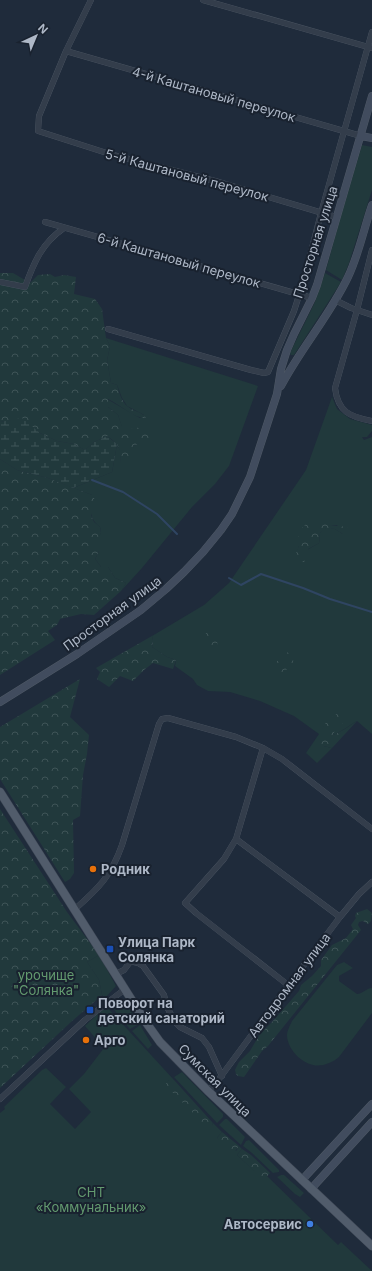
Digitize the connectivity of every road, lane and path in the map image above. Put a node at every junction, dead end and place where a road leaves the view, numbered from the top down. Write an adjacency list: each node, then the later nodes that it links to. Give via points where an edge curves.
1 (91, 0): 5 (street)
2 (203, 0): 4 (street)
3 (372, 32): 4 (street)
4 (370, 47): 7 (street)
5 (66, 51): 7 (street, 4-й Каштановый переулок); 11 (street, 5-й Каштановый переулок, via 38,116 38,132)
6 (372, 96): 8 (main road, Просторная улица)
7 (344, 131): 8 (street, 4-й Каштановый переулок); 11 (street)
8 (361, 136): 9 (main road); 12 (main road, Просторная улица)
9 (372, 138)
10 (372, 204): 19 (main road, Просторная улица, via 353,265)
11 (321, 213): 12 (street, 5-й Каштановый переулок); 17 (street)
12 (336, 217): 18 (main road, Просторная улица)
13 (45, 222): 14 (street, 6-й Каштановый переулок)
14 (64, 228): 16 (street, via 54,235 43,249 32,266 25,287); 17 (street, 6-й Каштановый переулок)
15 (372, 250): 20 (street)
16 (0, 282)
17 (299, 295): 18 (street, 6-й Каштановый переулок); 22 (street, via 268,372 264,373)
18 (312, 298): 23 (main road, Просторная улица)
19 (335, 300): 20 (street); 24 (main road, Просторная улица)
20 (357, 310): 21 (street); 26 (street, via 335,388 336,400 343,410)
21 (372, 315)
22 (108, 329)
23 (285, 357): 24 (main road, via 288,363); 25 (main road, Просторная улица)
24 (295, 361): 25 (main road, Просторная улица)
25 (277, 394): 27 (main road, Просторная улица, via 242,496 221,530 203,552 171,585 141,610)
26 (372, 421)
27 (0, 702)
28 (263, 748): 30 (street, via 282,759); 31 (street); 33 (street, via 236,737 168,718 162,719 117,860 95,892)
29 (0, 792): 33 (main road, Сумская улица)
30 (372, 828)
31 (236, 839): 34 (street); 36 (street, via 224,859 185,903)
32 (372, 882): 34 (street, Автодромная улица)
33 (74, 907): 35 (main road, Сумская улица)
34 (340, 918): 36 (street, Автодромная улица)
35 (116, 974): 37 (main road, Сумская улица); 38 (street, via 124,970 130,962 143,966 164,995 175,1022 202,1038 209,1047)
36 (288, 985): 38 (street, Автодромная улица)
37 (125, 989): 39 (main road, Сумская улица, via 160,1042); 40 (street, via 85,1020)
38 (222, 1076): 39 (street, Автодромная улица)
39 (208, 1091): 43 (main road, Сумская улица)
40 (0, 1099)
41 (372, 1104): 43 (main road)
42 (372, 1122): 44 (main road)
43 (302, 1180): 44 (main road, Сумская улица)
44 (311, 1188): 45 (main road, Сумская улица)
45 (372, 1246)

